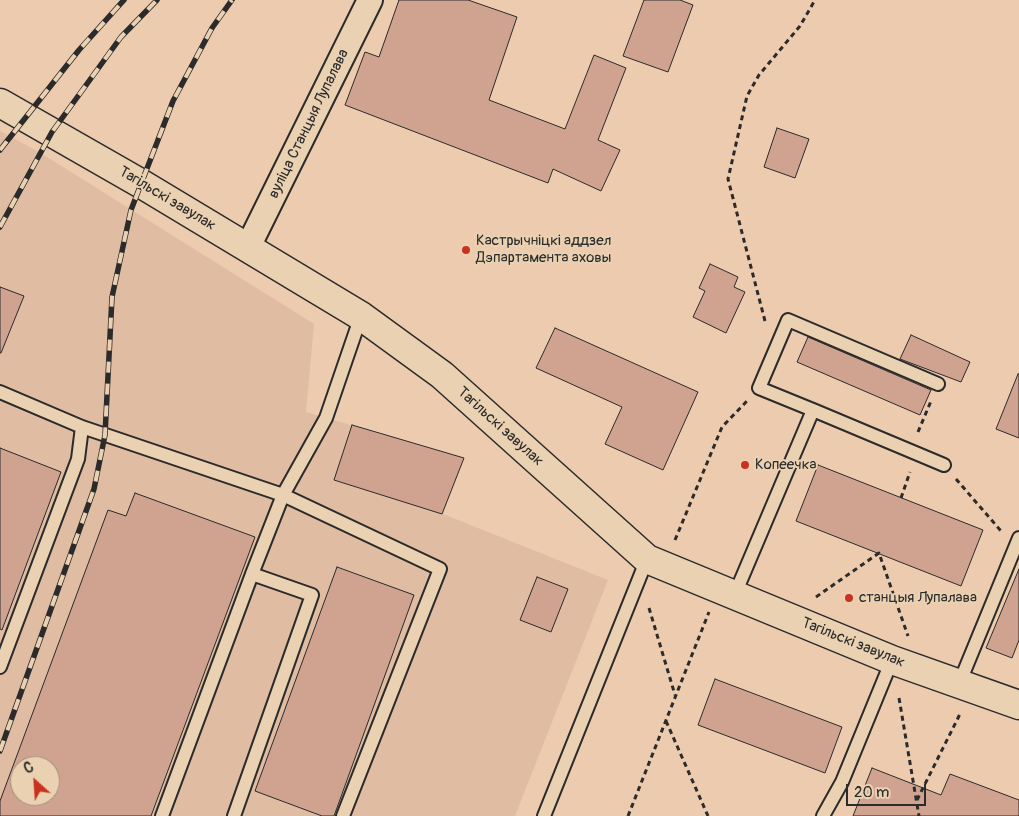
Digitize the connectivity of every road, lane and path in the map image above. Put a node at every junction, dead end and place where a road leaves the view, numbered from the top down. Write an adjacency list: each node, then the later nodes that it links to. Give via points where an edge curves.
1 (370, 0): 4 (street, вуліца Станцыя Лупалава)
2 (816, 0): 6 (path, via 800,26 759,76 748,96 728,179)
3 (0, 103): 4 (main road, Тагільскі завулак)
4 (248, 247): 5 (main road, Тагільскі завулак)
5 (361, 316): 14 (lane, via 326,418); 17 (main road, Тагільскі завулак, via 442,375)
6 (774, 353): 7 (lane, via 788,320); 8 (lane)
7 (938, 384): 12 (path)
8 (759, 388): 10 (lane); 17 (path, via 722,427)
9 (0, 392): 11 (lane)
10 (813, 410): 12 (lane); 19 (lane)
11 (82, 427): 14 (lane); 23 (lane, via 78,459)
12 (913, 453): 13 (lane); 15 (path)
13 (944, 465): 16 (path)
14 (284, 495): 18 (lane); 31 (lane, via 440,569)
15 (901, 498)
16 (1017, 542): 24 (lane)
17 (651, 568): 19 (main road, Тагільскі завулак); 25 (path); 32 (lane)
18 (252, 574): 29 (lane); 30 (lane, via 312,595)
19 (727, 591): 22 (main road, Тагільскі завулак); 25 (path)
20 (816, 597): 21 (path, via 879,553)
21 (908, 636)
22 (892, 660): 24 (main road, Тагільскі завулак); 28 (path); 35 (lane, via 842,782)
23 (0, 666)
24 (965, 686): 26 (main road, Тагільскі завулак); 28 (path)
25 (676, 696): 27 (path)
26 (1019, 705)
27 (666, 721): 33 (path); 34 (path)
28 (916, 800): 36 (path)
29 (162, 816)
30 (234, 816)
31 (343, 816)
32 (544, 816)
33 (628, 816)
34 (708, 816)
35 (823, 816)
36 (919, 816)

